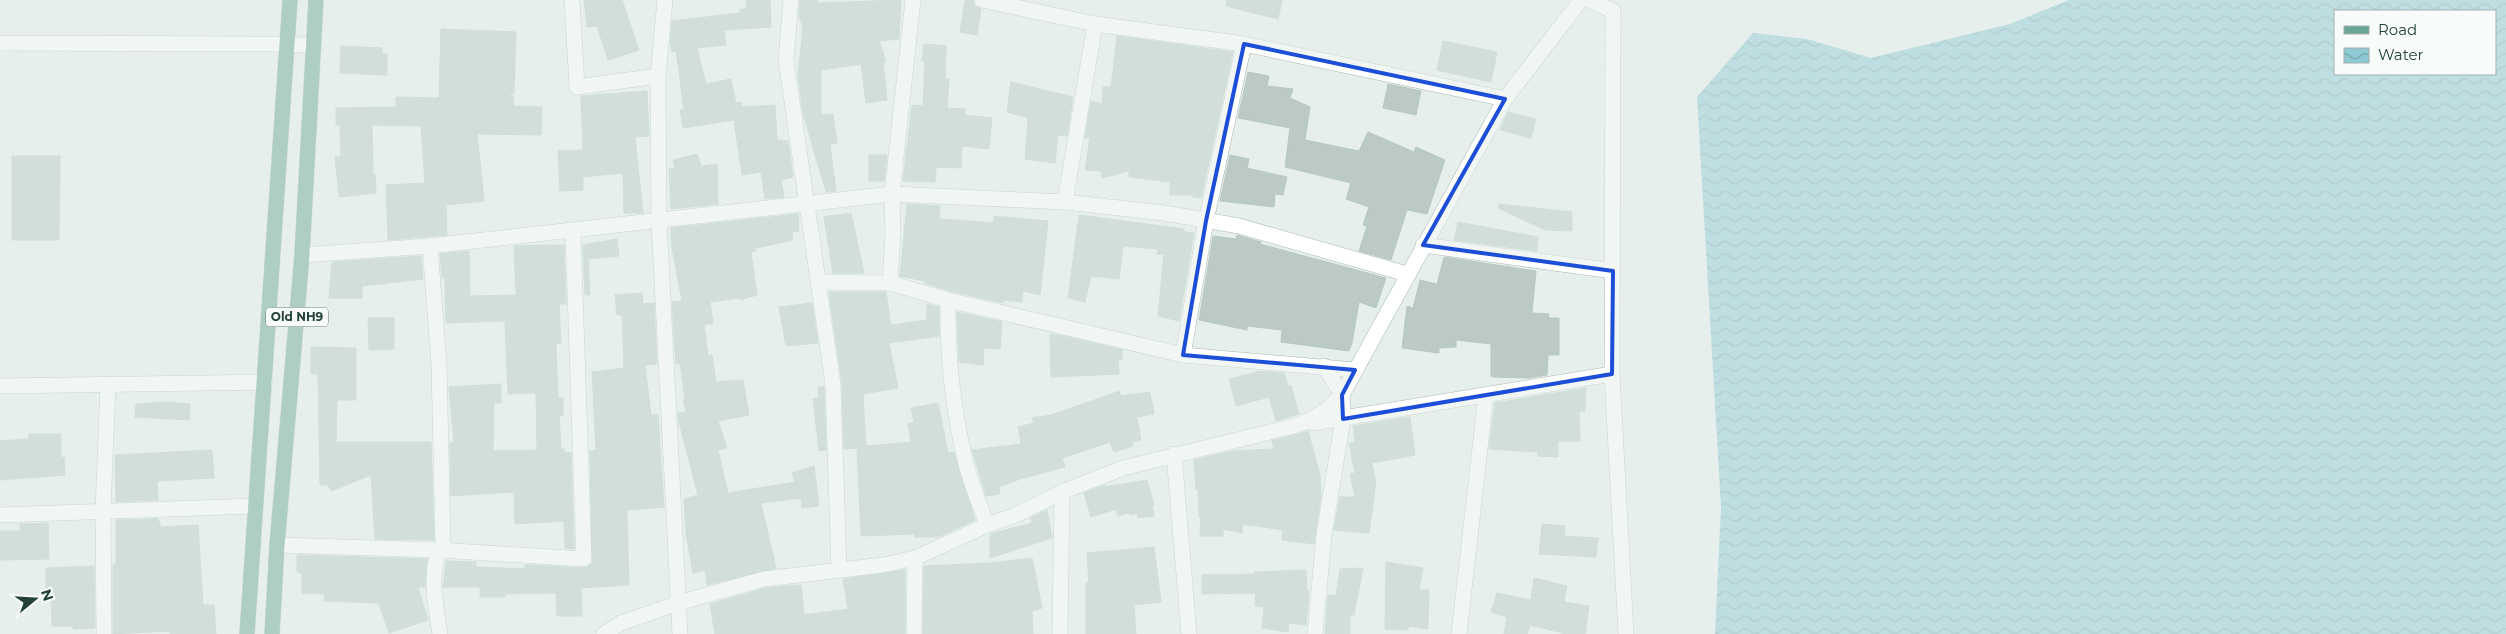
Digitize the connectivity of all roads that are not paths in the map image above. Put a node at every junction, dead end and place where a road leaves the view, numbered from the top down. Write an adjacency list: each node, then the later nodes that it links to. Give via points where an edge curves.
1 (290, 0): 12 (main road, Old NH9)
2 (316, 0): 14 (main road, Old NH9)
3 (572, 0): 15 (street, via 578,87)
4 (665, 0): 15 (street)
5 (791, 0): 19 (street, via 786,60)
6 (913, 0): 17 (street)
7 (982, 0): 10 (street)
8 (1581, 0): 16 (street)
9 (1589, 0): 26 (street, via 1613,11)
10 (1095, 24): 13 (street); 18 (street)
11 (0, 43): 12 (street)
12 (287, 44): 14 (street); 35 (main road, Old NH9)
13 (1244, 44): 16 (street); 21 (street)
14 (314, 46): 25 (main road, Old NH9)
15 (658, 76): 20 (street)
16 (1505, 99): 23 (street)
17 (892, 194): 18 (street); 19 (street); 29 (street)
18 (1065, 202): 21 (street)
19 (806, 203): 20 (street); 28 (street)
20 (659, 221): 22 (street); 52 (street)
21 (1206, 221): 27 (street, via 1239,226); 31 (street)
22 (573, 231): 24 (street); 49 (street, via 584,559)
23 (1423, 245): 26 (street); 27 (street)
24 (430, 246): 25 (street); 49 (street, via 439,364 443,544)
25 (302, 255): 48 (main road, Old NH9)
26 (1613, 270): 34 (street)
27 (1407, 274): 33 (street)
28 (818, 282): 29 (street); 51 (street, via 833,384)
29 (890, 283): 30 (street)
30 (948, 300): 31 (street); 47 (street, via 947,343 957,415 966,464)
31 (1183, 355): 32 (street)
32 (1324, 366): 33 (street); 39 (street)
33 (1355, 370): 39 (street)
34 (1612, 374): 38 (street); 64 (street)
35 (265, 382): 36 (street); 44 (main road, Old NH9)
36 (108, 384): 37 (street); 45 (street)
37 (0, 386)
38 (1486, 395): 40 (street); 63 (street)
39 (1342, 396): 40 (street); 41 (street, via 1327,411)
40 (1343, 418): 41 (street); 62 (street, via 1324,535)
41 (1294, 426): 42 (street)
42 (1174, 454): 43 (street, via 1123,468); 61 (street)
43 (1062, 492): 47 (street, via 1016,515); 60 (street)
44 (255, 506): 45 (street); 54 (main road, Old NH9)
45 (103, 511): 46 (street); 53 (street)
46 (0, 516)
47 (987, 525): 50 (street)
48 (277, 545): 49 (street); 55 (main road, Old NH9)
49 (439, 550): 56 (street, via 435,561 435,602)
50 (915, 558): 51 (street); 59 (street)
51 (839, 570): 52 (street, via 764,579)
52 (678, 603): 57 (street, via 621,623); 58 (street)
53 (104, 634)
54 (247, 634)
55 (272, 634)
56 (440, 634)
57 (604, 634)
58 (680, 634)
59 (914, 634)
60 (1060, 634)
61 (1189, 634)
62 (1315, 634)
63 (1459, 634)
64 (1626, 634)

